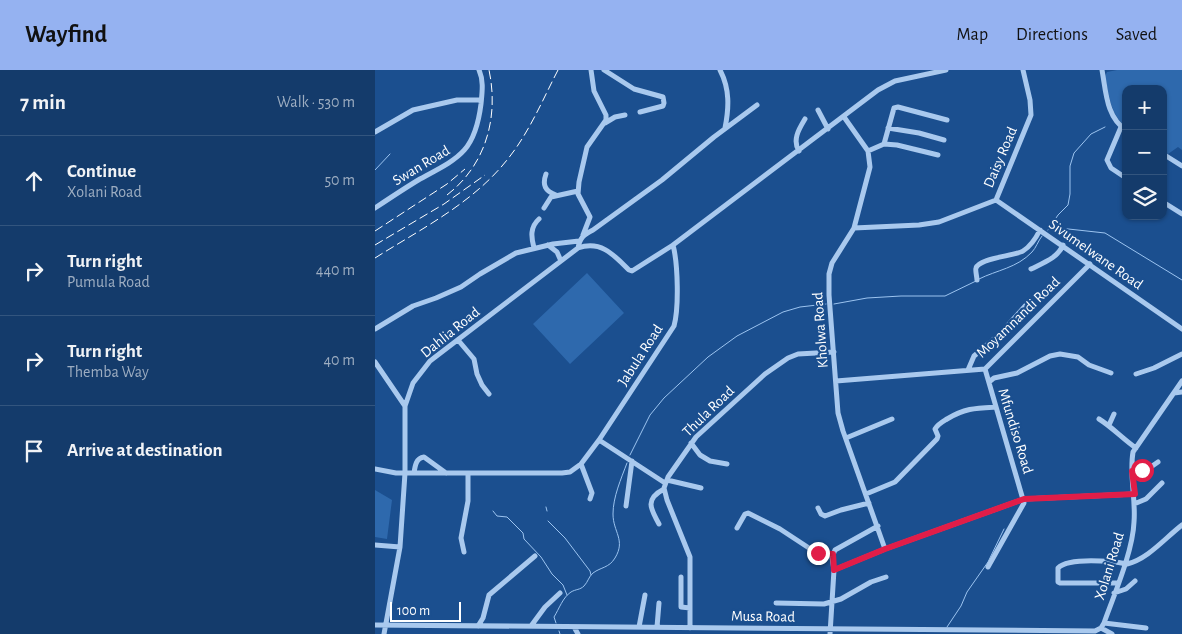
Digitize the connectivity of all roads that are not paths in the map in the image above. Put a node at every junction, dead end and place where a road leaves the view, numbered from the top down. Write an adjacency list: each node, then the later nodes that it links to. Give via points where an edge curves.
1 (479, 70): 8 (street, Swan Road, via 482,76)
2 (591, 70): 16 (street, via 593,86 606,115)
3 (604, 70): 11 (street, via 633,89 663,97 663,106)
4 (720, 70): 18 (street, via 729,102)
5 (946, 70): 13 (street, via 895,81)
6 (1023, 70): 34 (street, Daisy Road, via 1031,115)
7 (1102, 70): 17 (street, via 1110,110)
8 (481, 100): 22 (street, via 457,100 418,109); 36 (street, Swan Road, via 475,134 461,156)
9 (757, 105): 18 (street)
10 (818, 110): 20 (street)
11 (640, 112)
12 (625, 115): 16 (street)
13 (844, 117): 20 (street); 26 (street)
14 (805, 119): 25 (street, via 796,128)
15 (947, 120): 19 (street, via 898,107 892,112)
16 (605, 123): 32 (street, via 587,147)
17 (1122, 127)
18 (725, 128): 42 (street, via 662,180)
19 (888, 128): 23 (street, via 919,132); 24 (street)
20 (828, 129): 25 (street)
21 (1122, 130): 31 (street, via 1107,160 1111,168)
22 (375, 132)
23 (944, 140)
24 (884, 144): 26 (street); 27 (street)
25 (799, 151): 45 (street)
26 (868, 151): 40 (street, Kholwa Road, via 870,167)
27 (938, 155)
28 (1167, 157): 29 (street)
29 (1182, 166)
30 (547, 174): 33 (street, via 543,184)
31 (1122, 175)
32 (578, 191): 33 (street); 42 (street, via 590,217)
33 (555, 195): 37 (street)
34 (996, 200): 40 (street, Daisy Road, via 939,222); 41 (street, Sivumelwane Road)
35 (1167, 205): 38 (street)
36 (375, 208)
37 (544, 208)
38 (1182, 214)
39 (539, 219): 47 (street, via 531,234)
40 (854, 228): 57 (street, Kholwa Road, via 830,268)
41 (1040, 230): 46 (street, Sivumelwane Road); 52 (street, via 1032,243 1019,253 978,266)
42 (583, 235): 43 (street)
43 (579, 241): 44 (street); 48 (street)
44 (548, 245): 47 (street); 49 (street, via 557,252)
45 (673, 245): 48 (street, via 632,271 599,247 587,245); 77 (street, Jabula Road, via 676,269 674,326)
46 (1063, 245): 50 (street, Sivumelwane Road); 51 (street, via 1056,256)
47 (534, 248): 55 (street, via 516,253 461,286 413,306)
48 (578, 248): 49 (street, Dahlia Road)
49 (561, 261): 56 (street, Dahlia Road)
50 (1090, 264): 54 (street, Sivumelwane Road); 60 (street, Moyamnandi Road)
51 (1031, 269)
52 (977, 280)
53 (1027, 304): 61 (street, via 974,356)
54 (1182, 328)
55 (375, 329)
56 (458, 340): 69 (street, via 475,359 477,374); 70 (street, Dahlia Road, via 421,372)
57 (834, 352): 64 (street, Kholwa Road); 78 (street, Thula Road, via 809,352 788,358 765,374)
58 (1182, 354): 63 (street)
59 (375, 362): 70 (street)
60 (985, 369): 61 (street, Moyamnandi Road); 66 (street, Mfundiso Road)
61 (968, 370): 64 (street, Moyamnandi Road)
62 (1111, 373): 66 (street, via 1078,357 1060,354)
63 (1136, 374)
64 (836, 381): 76 (street, Kholwa Road, via 838,413)
65 (1182, 381): 68 (street, Xolani Road)
66 (989, 382): 71 (street, Mfundiso Road)
67 (1182, 392): 68 (street)
68 (1174, 393): 79 (street, Xolani Road)
69 (489, 394)
70 (405, 406): 86 (street, Dahlia Road)
71 (996, 407): 93 (street, via 960,411 939,424 935,429 937,439 895,482); 96 (street, Mfundiso Road)
72 (1114, 414): 75 (street)
73 (892, 418): 76 (street)
74 (1099, 419): 75 (street)
75 (1109, 425): 79 (street)
76 (846, 438): 93 (street, Kholwa Road)
77 (599, 440): 80 (street); 82 (street, Jabula Road)
78 (691, 444): 83 (street, via 710,461); 91 (street, Thula Road)
79 (1136, 448): 85 (street, Xolani Road)
80 (632, 461): 91 (street); 99 (street)
81 (1158, 462): 85 (street, via 1148,469)
82 (581, 464): 89 (street, via 570,472 562,473); 95 (street, via 592,493)
83 (727, 464)
84 (375, 469): 86 (street)
85 (1132, 471): 94 (street, Xolani Road)
86 (405, 473): 87 (street); 106 (street, Dahlia Road)
87 (414, 473): 88 (street); 88 (street, via 419,459 425,457)
88 (447, 473): 89 (street)
89 (468, 473): 108 (street, via 468,501 461,538)
90 (1162, 483): 98 (street, via 1146,499)
91 (665, 484): 92 (street); 101 (street, Thula Road, via 651,502); 124 (street, via 667,500 691,556)
92 (701, 488)
93 (866, 494): 97 (street, Kholwa Road)
94 (1135, 494): 96 (street); 98 (street, Xolani Road)
95 (590, 498)
96 (1024, 499): 107 (street); 112 (street)
97 (869, 503): 100 (street, via 825,516); 103 (street, Kholwa Road)
98 (1134, 504): 111 (street, Xolani Road, via 1133,530)
99 (626, 506)
100 (818, 508)
101 (659, 524)
102 (1182, 525): 111 (street, via 1142,557)
103 (878, 526): 107 (street, Kholwa Road); 109 (street, via 839,547)
104 (737, 528): 109 (street, via 748,513 811,550)
105 (375, 545): 106 (street)
106 (400, 547): 126 (street, Dahlia Road)
107 (885, 549): 113 (street)
108 (464, 552)
109 (833, 554): 113 (street)
110 (535, 556): 128 (street, via 489,595)
111 (1124, 563): 117 (street, Xolani Road); 117 (street, via 1069,562 1058,568 1060,583)
112 (988, 568)
113 (834, 570): 121 (street)
114 (681, 577): 124 (street, via 681,608)
115 (886, 577): 121 (street)
116 (1135, 581): 119 (street)
117 (1117, 583): 119 (street, Xolani Road)
118 (560, 593): 129 (street)
119 (1114, 593): 127 (street, Xolani Road)
120 (645, 595): 131 (street)
121 (832, 602): 123 (street); 135 (street)
122 (659, 603): 132 (street)
123 (776, 603)
124 (690, 608): 133 (street)
125 (375, 625): 126 (street, Musa Road)
126 (387, 625): 128 (street, Musa Road); 136 (street, Dahlia Road)
127 (1103, 625): 134 (street, Musa Road); 135 (street, Musa Road, via 1095,631); 138 (street)
128 (478, 626): 129 (street, Musa Road)
129 (531, 626): 130 (street, Musa Road)
130 (574, 627): 131 (street, Musa Road); 137 (street)
131 (639, 627): 132 (street, Musa Road)
132 (657, 627): 133 (street, Musa Road)
133 (690, 628): 135 (street, Musa Road)
134 (1146, 628)
135 (830, 632)
136 (384, 634)
137 (578, 634)
138 (1112, 634)

